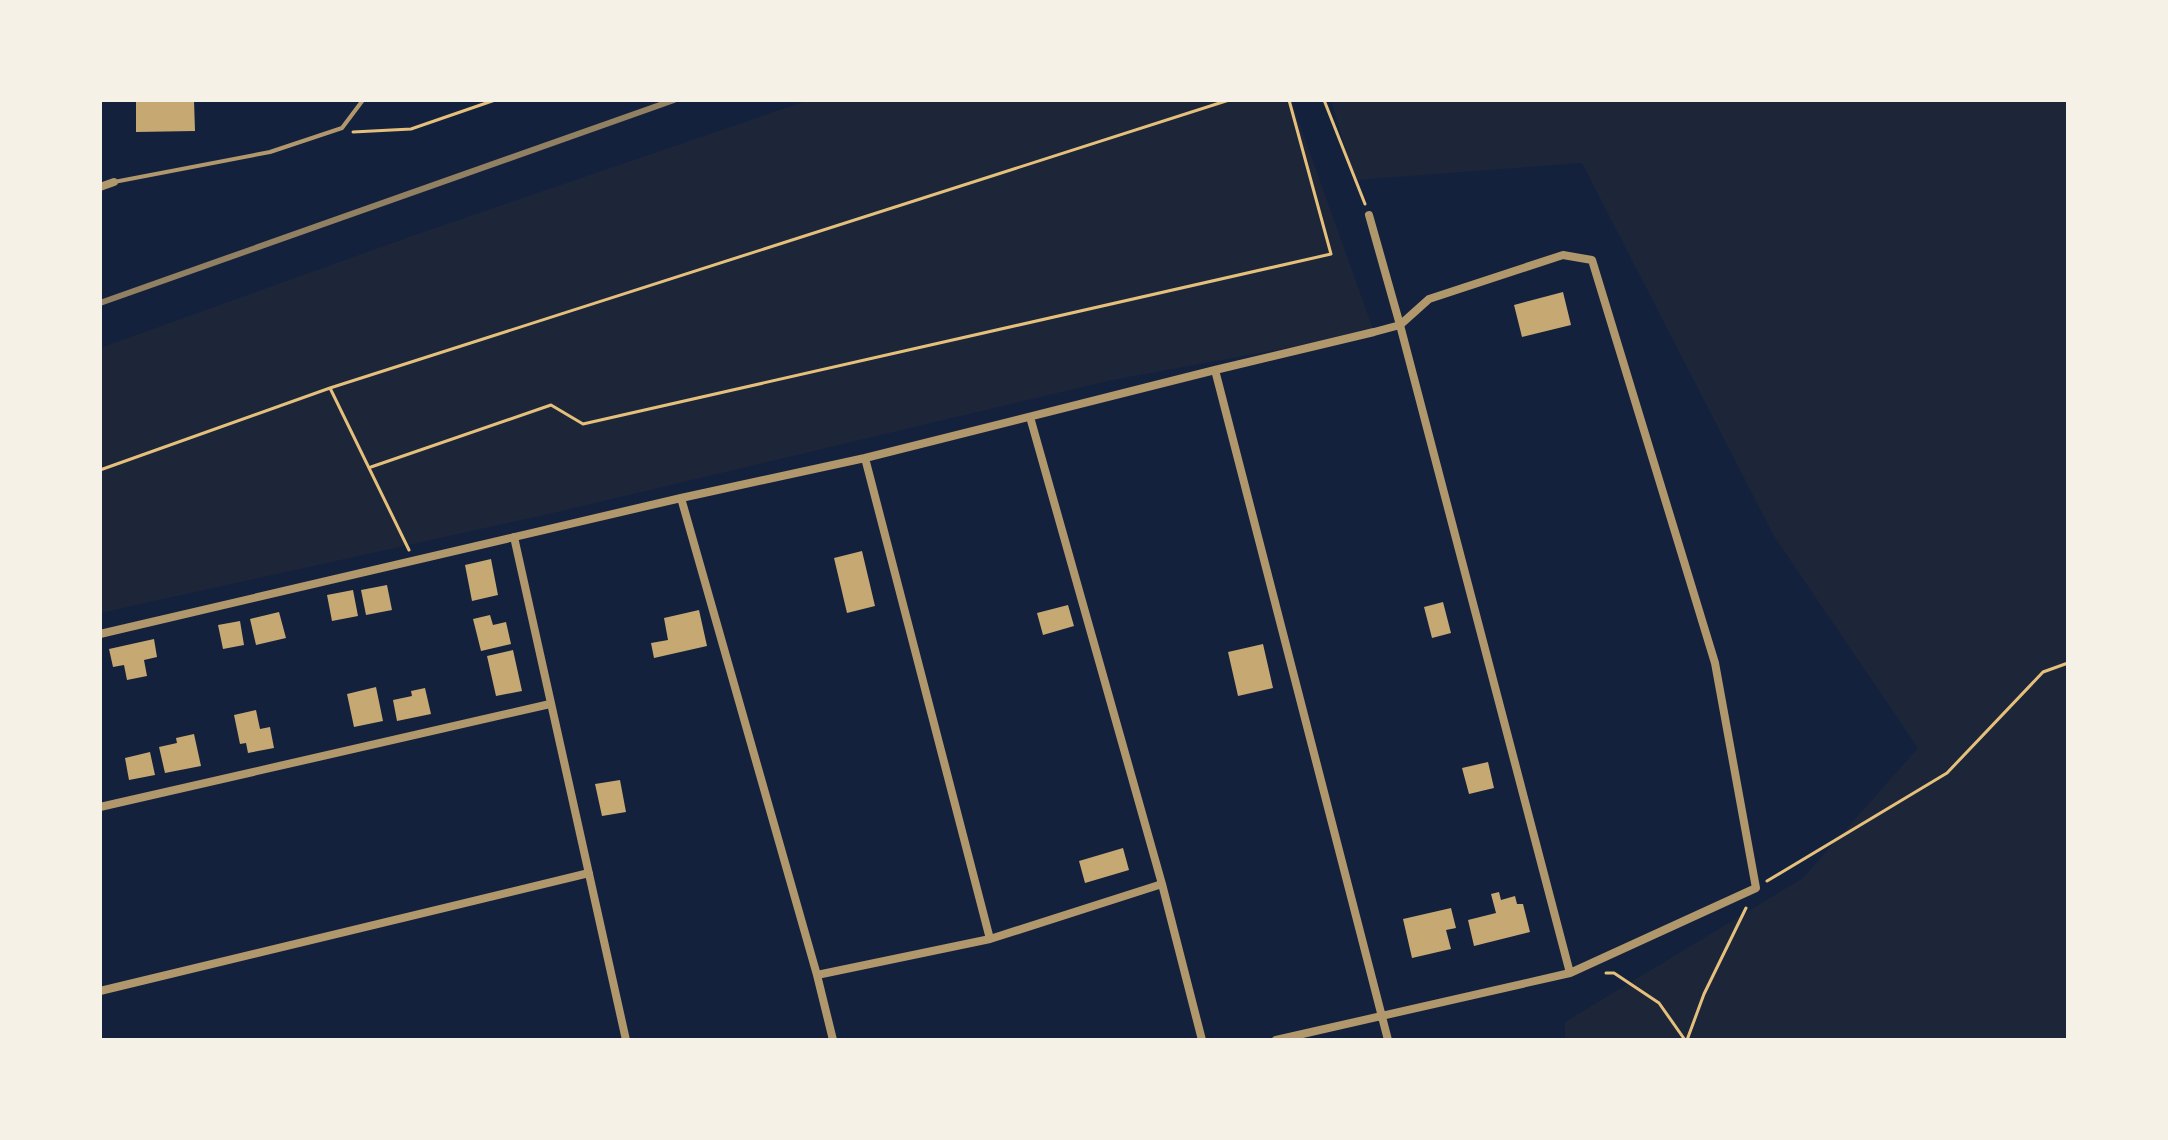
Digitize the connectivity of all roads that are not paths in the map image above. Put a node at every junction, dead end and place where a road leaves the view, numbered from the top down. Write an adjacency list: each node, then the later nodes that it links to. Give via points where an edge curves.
1 (363, 100): 2 (lane, via 342,128 270,152)
2 (114, 182): 3 (street)
3 (100, 187)
4 (1369, 215): 5 (street)
5 (1400, 325): 6 (street); 17 (street); 17 (street, via 1429,299 1563,255 1592,260 1715,663 1756,888)
6 (1215, 370): 7 (street); 20 (street)
7 (1030, 417): 8 (street); 15 (street)
8 (865, 458): 9 (street); 16 (street)
9 (681, 498): 10 (street); 18 (street)
10 (514, 537): 11 (street); 12 (street)
11 (100, 634)
12 (550, 704): 13 (street); 14 (street)
13 (100, 807)
14 (589, 873): 19 (street); 21 (street)
15 (1162, 884): 16 (street); 23 (street)
16 (990, 939): 18 (street)
17 (1570, 973): 20 (street)
18 (817, 975): 22 (street)
19 (100, 991)
20 (1381, 1015): 24 (street); 25 (street)
21 (626, 1040)
22 (833, 1040)
23 (1202, 1040)
24 (1276, 1040)
25 (1388, 1040)

